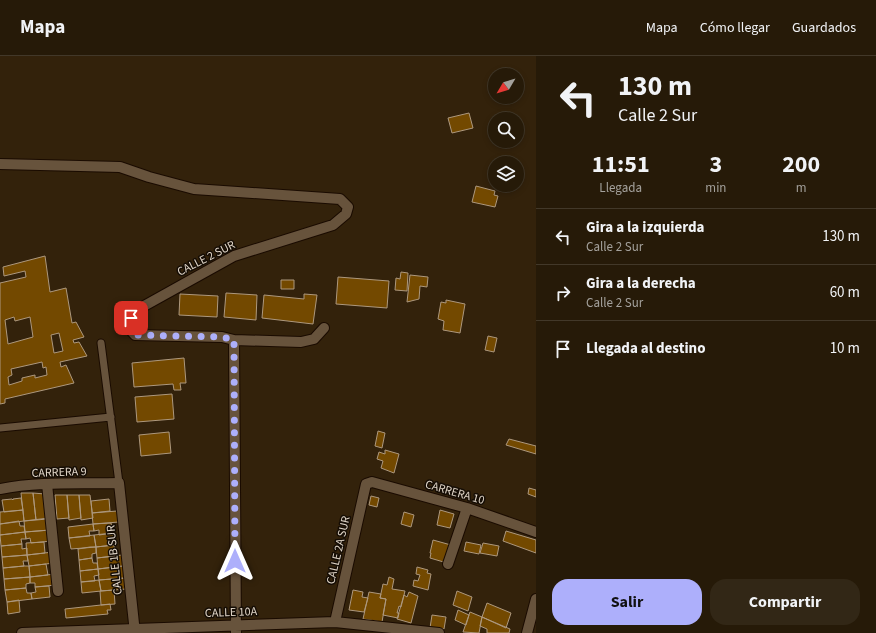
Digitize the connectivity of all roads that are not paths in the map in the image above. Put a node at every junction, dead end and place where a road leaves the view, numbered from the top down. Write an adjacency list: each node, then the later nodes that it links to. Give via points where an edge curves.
1 (0, 164): 3 (street, CALLE 2 SUR, via 120,167 194,189 340,199 348,207 346,214 333,225 234,256 135,311 126,325 135,335 222,337)
2 (324, 328): 3 (street, via 314,339 302,342)
3 (234, 340): 17 (street)
4 (101, 343): 5 (lane)
5 (111, 417): 6 (lane); 7 (lane)
6 (0, 428)
7 (119, 483): 8 (street, CARRERA 9); 18 (street, CALLE 1B SUR)
8 (47, 484): 10 (street, CARRERA 9); 14 (street)
9 (366, 484): 11 (street, CARRERA 10, via 372,482); 16 (street, CALLE 2A SUR)
10 (0, 489)
11 (467, 508): 12 (street, CARRERA 10); 13 (street)
12 (536, 532)
13 (448, 564)
14 (58, 591)
15 (536, 599): 21 (street)
16 (335, 622): 17 (street, CALLE 10A); 20 (street, CALLE 10A)
17 (235, 629): 18 (street, CALLE 10A)
18 (135, 631): 19 (street, CALLE 10A)
19 (22, 633)
20 (439, 633)
21 (527, 633)

